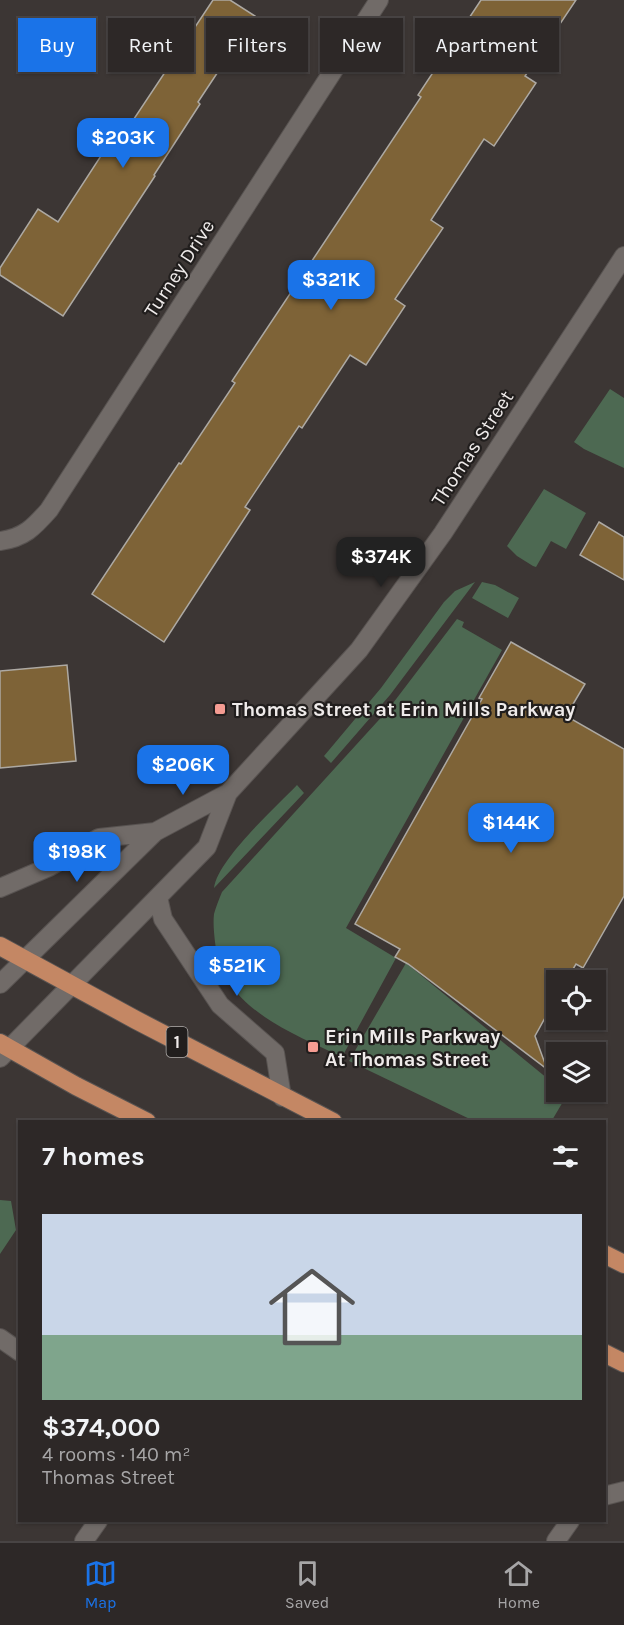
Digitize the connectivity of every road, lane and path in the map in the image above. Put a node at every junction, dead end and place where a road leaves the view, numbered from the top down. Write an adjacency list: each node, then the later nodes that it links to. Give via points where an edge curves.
1 (380, 0): 3 (street, Turney Drive, via 49,510 32,530)
2 (624, 256): 4 (street, Thomas Street, via 443,533 359,650)
3 (0, 541)
4 (228, 793): 5 (street, Thomas Street); 7 (street, Thomas Street, via 207,847)
5 (154, 832): 6 (street, via 99,838 49,867); 9 (street, Thomas Street)
6 (0, 888)
7 (158, 897): 11 (street, Thomas Street); 13 (street, via 163,919 220,1005 275,1053)
8 (0, 946): 9 (main road, 1)
9 (25, 960): 10 (street, Thomas Street); 11 (main road, 1)
10 (0, 984)
11 (72, 986): 12 (street, Thomas Street); 13 (main road, 1)
12 (3, 1050): 14 (main road)
13 (282, 1097): 15 (main road, 1)
14 (143, 1120)
15 (329, 1120)
16 (606, 1255): 17 (main road)
17 (624, 1264)
18 (0, 1338): 19 (street)
19 (18, 1351)
20 (606, 1354): 21 (main road)
21 (624, 1363)
22 (624, 1491): 23 (street)
23 (606, 1496)
24 (97, 1522): 26 (street)
25 (569, 1522): 27 (street)
26 (84, 1541)
27 (556, 1541)

